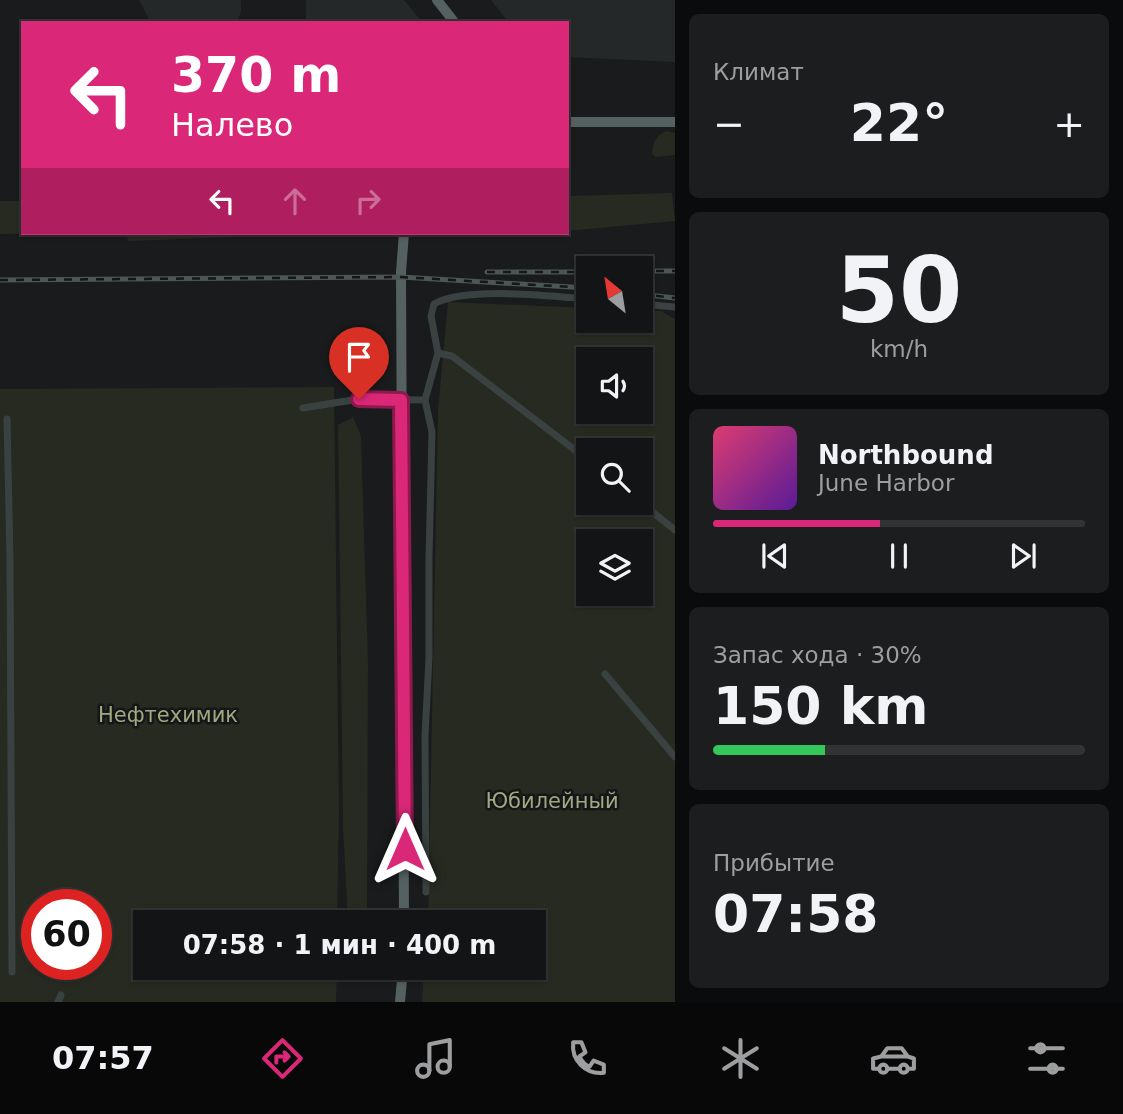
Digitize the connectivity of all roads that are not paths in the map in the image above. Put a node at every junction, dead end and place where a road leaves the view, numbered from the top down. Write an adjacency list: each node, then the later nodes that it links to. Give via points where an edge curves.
1 (436, 0): 2 (main road)
2 (453, 21)
3 (569, 122): 4 (main road)
4 (675, 122)
5 (404, 235): 10 (main road)
6 (576, 298): 9 (street, via 444,298 434,304 431,316)
7 (653, 305): 8 (street)
8 (675, 307)
9 (438, 353): 11 (street); 14 (street, via 452,356)
10 (401, 400): 11 (street); 12 (street, via 359,399); 20 (main road)
11 (425, 400): 19 (street, via 432,432)
12 (303, 408)
13 (7, 419): 21 (street)
14 (576, 451)
15 (653, 512): 16 (street)
16 (675, 530)
17 (605, 674): 18 (street)
18 (675, 757)
19 (426, 892)
20 (404, 910)
21 (12, 972)
22 (402, 980): 23 (main road)
23 (400, 1002)

